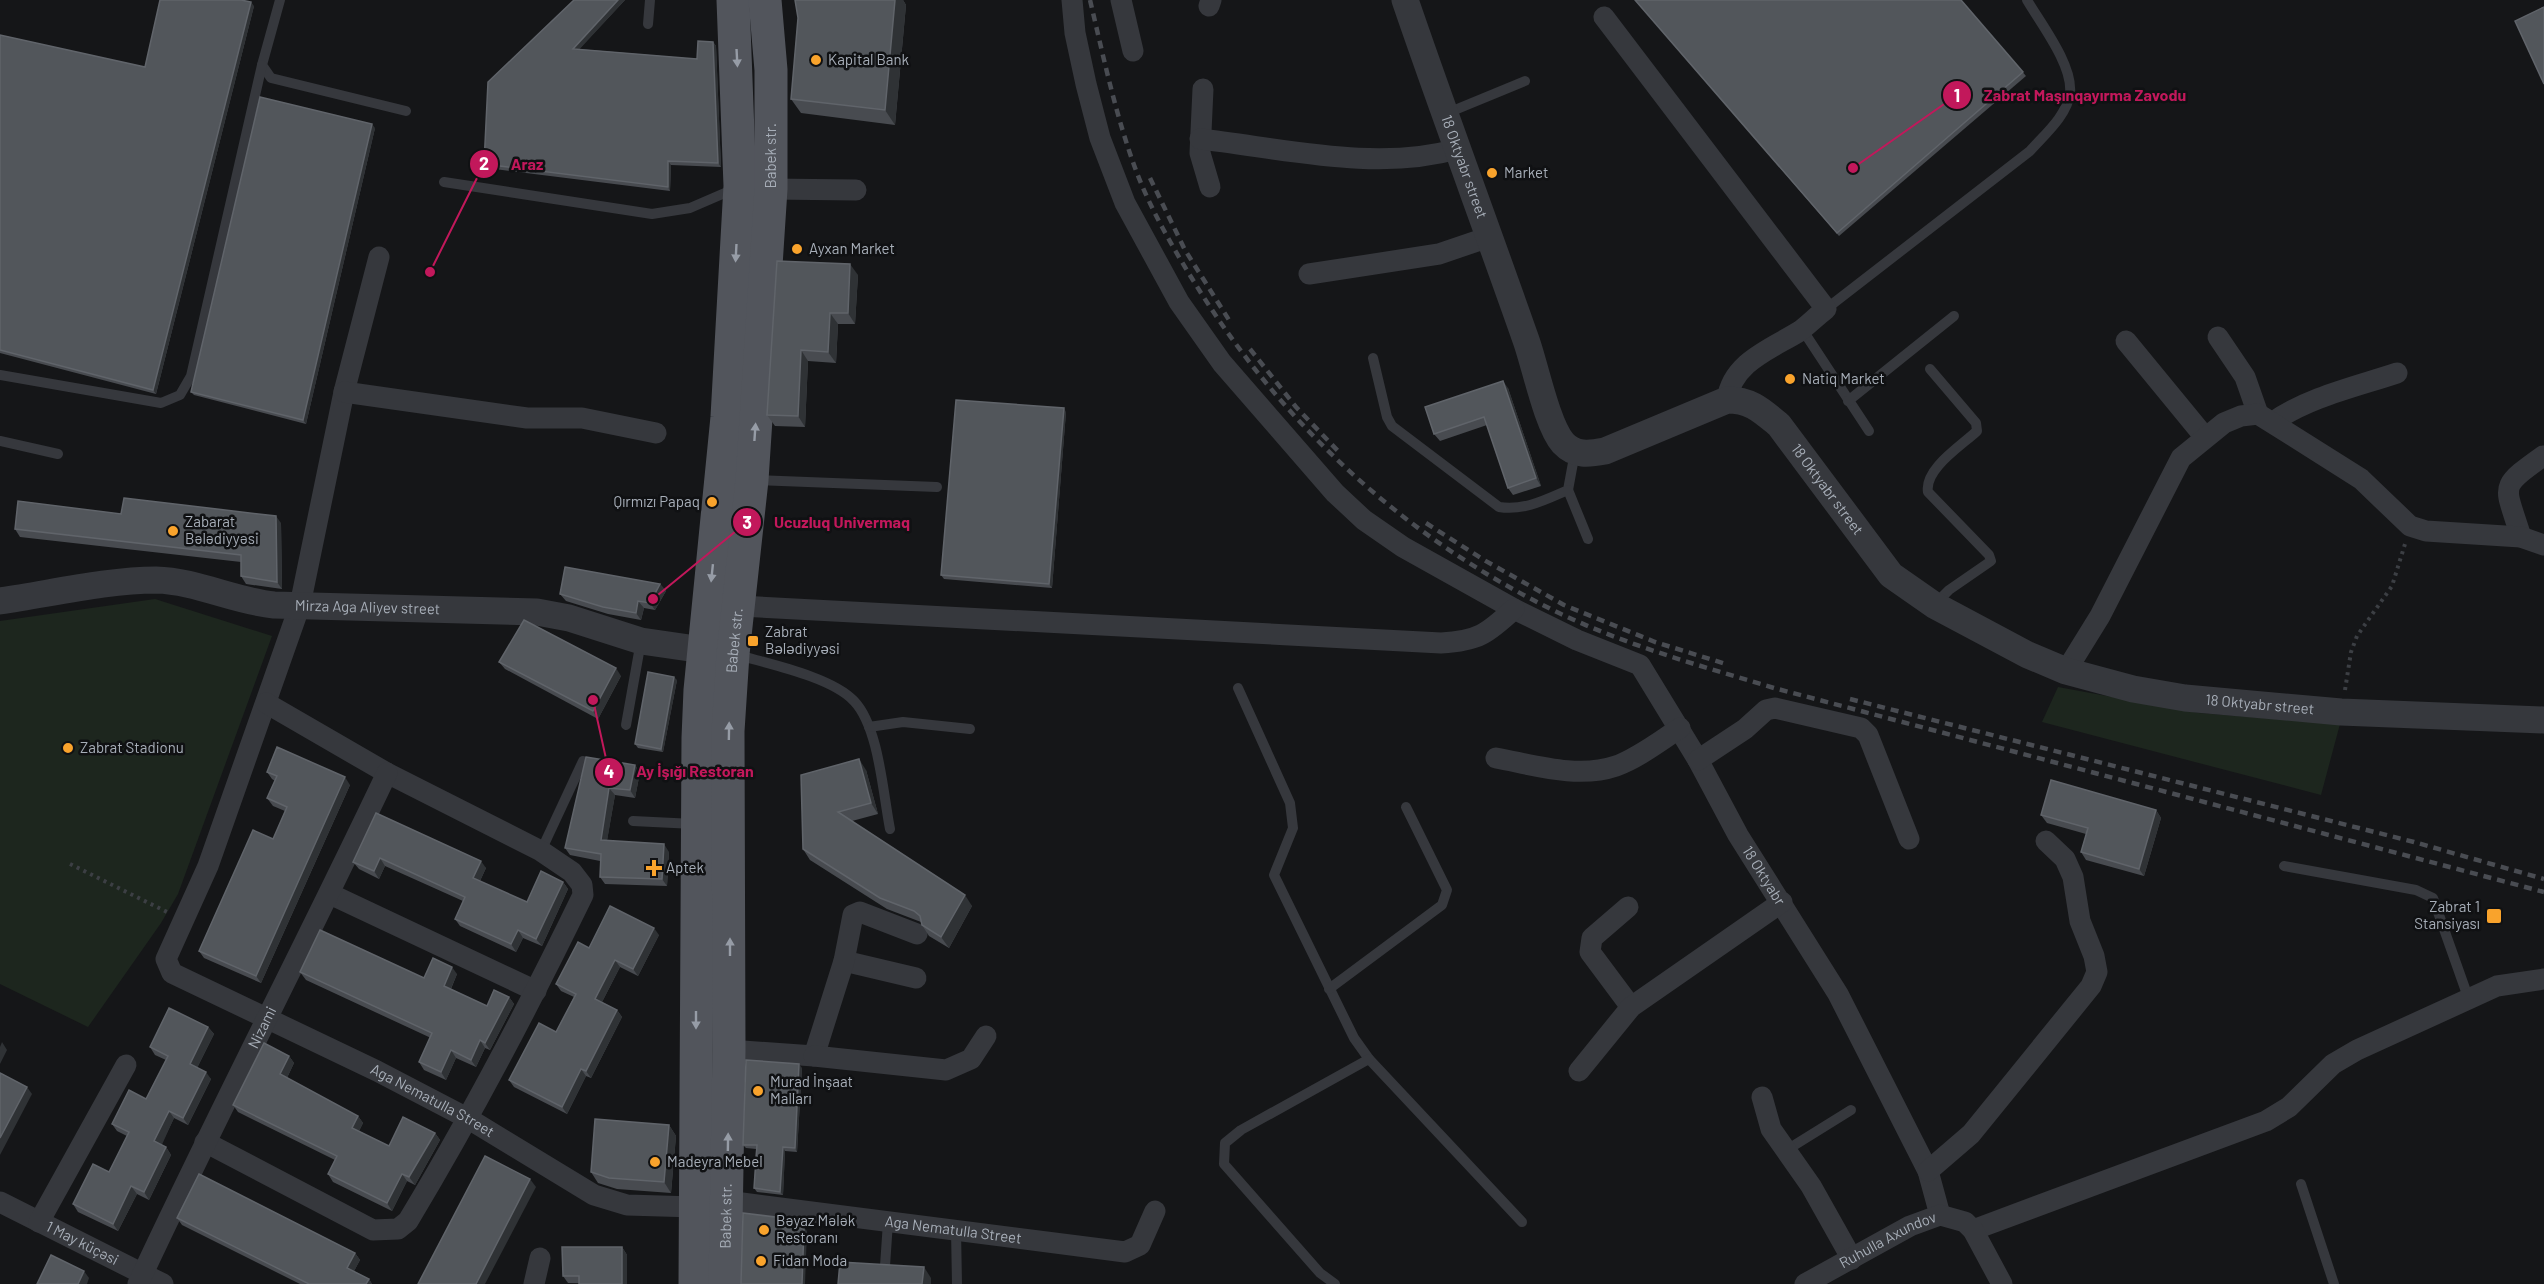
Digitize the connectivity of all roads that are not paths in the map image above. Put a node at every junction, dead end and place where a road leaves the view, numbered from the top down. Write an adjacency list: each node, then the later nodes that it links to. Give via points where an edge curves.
1 (280, 0): 12 (lane)
2 (650, 0): 10 (lane)
3 (733, 0): 21 (main road, Babek str., one-way to 21)
4 (765, 0): 21 (main road, Babek str., via 771,70)
5 (1071, 0): 56 (street, 18 Oktyabr, via 1100,138 1125,203 1179,302 1222,363 1335,493 1364,520 1403,547)
6 (1120, 0): 11 (street)
7 (1405, 0): 16 (street, 18 Oktyabr street)
8 (2027, 0): 26 (lane, via 2067,69 2070,94 2057,121 2030,151)
9 (1604, 17): 26 (street)
10 (648, 24)
11 (1133, 51)
12 (262, 65): 15 (lane, via 271,78); 34 (lane, via 191,376 180,396 161,404)
13 (1525, 81): 16 (lane)
14 (1203, 89): 17 (street)
15 (406, 111)
16 (1444, 114): 18 (street, 18 Oktyabr street)
17 (1200, 139): 18 (street, via 1377,160 1412,159); 20 (street)
18 (1456, 149): 23 (street, 18 Oktyabr street)
19 (444, 182): 21 (lane, via 652,214 690,208)
20 (1210, 187)
21 (756, 188): 22 (street); 46 (main road, Babek str., one-way to 21); 58 (main road, Babek str., one-way to 58, via 727,417)
22 (856, 190)
23 (1489, 237): 25 (street, via 1439,254); 43 (street, 18 Oktyabr street, via 1551,421 1558,436)
24 (379, 257): 35 (street)
25 (1309, 274)
26 (1826, 309): 28 (street)
27 (1954, 316): 37 (lane)
28 (1802, 329): 36 (street, via 1745,364 1729,388); 37 (lane)
29 (2218, 337): 38 (street)
30 (2126, 341): 41 (street)
31 (1373, 358): 48 (lane, via 1386,417 1392,426 1489,501 1513,509 1534,505)
32 (1930, 369): 54 (lane, via 1976,423 1977,431 1932,473 1928,492 1991,561)
33 (2397, 374): 38 (street)
34 (0, 375)
35 (344, 392): 40 (street, via 527,418 582,418); 53 (street)
36 (1728, 400): 43 (street, via 1605,452); 54 (street, 18 Oktyabr street, via 1745,400 1779,425 1877,559 1900,582)
37 (1848, 401): 39 (lane)
38 (2265, 418): 41 (street, via 2241,416); 49 (street, via 2361,479 2410,526 2426,531)
39 (1869, 431)
40 (656, 433)
41 (2204, 436): 59 (street, via 2181,458 2100,616)
42 (0, 441): 44 (lane)
43 (1575, 452): 48 (lane)
44 (58, 454)
45 (2543, 456): 49 (street, via 2512,478 2507,490)
46 (752, 480): 47 (lane); 55 (main road, Babek str.)
47 (937, 487)
48 (1568, 490): 50 (lane)
49 (2521, 537): 51 (street)
50 (1588, 539)
51 (2544, 545)
52 (0, 601): 53 (street, Mirza Aga Aliyev street, via 156,580 254,603)
53 (300, 605): 57 (street, Mirza Aga Aliyev street, via 537,612); 61 (street)
54 (1934, 605): 59 (street, 18 Oktyabr street)
55 (740, 606): 56 (street, via 1441,643 1469,641 1486,634); 58 (main road, Babek str.)
56 (1514, 609): 65 (street, 18 Oktyabr, via 1640,665)
57 (641, 641): 58 (street, Mirza Aga Aliyev street); 63 (lane)
58 (718, 652): 64 (lane, via 805,674 833,687 854,700); 73 (main road, Babek str., via 698,738); 92 (main road, Babek str., one-way to 58, via 728,731)
59 (2066, 671): 62 (street, 18 Oktyabr street, via 2185,698 2341,712)
60 (1238, 688): 86 (lane, via 1290,803 1293,828 1274,875)
61 (267, 703): 70 (street); 90 (street, Aga Nematulla Street, via 208,866 166,959 172,973)
62 (2544, 720)
63 (626, 725)
64 (869, 727): 66 (lane, via 903,722); 74 (lane)
65 (1680, 728): 67 (street, via 1616,766 1592,770 1567,770); 68 (street, 18 Oktyabr)
66 (970, 729)
67 (1496, 758)
68 (1698, 760): 75 (street, via 1746,729 1766,710 1775,708 1861,728 1868,735); 80 (street, 18 Oktyabr, via 1738,836)
69 (583, 762): 77 (lane)
70 (387, 773): 77 (street); 79 (street, Nizami)
71 (1406, 807): 86 (lane, via 1447,890 1442,905)
72 (633, 821): 73 (lane)
73 (698, 825): 106 (main road, Babek str., one-way to 106)
74 (890, 830)
75 (1909, 839)
76 (2046, 841): 102 (street, via 2065,859 2073,877 2080,921 2097,972 2091,986 1971,1134)
77 (541, 851): 87 (street, via 572,872 582,885 583,895)
78 (2284, 866): 88 (lane, via 2416,890 2433,898)
79 (330, 894): 87 (street); 90 (street, Nizami)
80 (1782, 902): 89 (street); 102 (street, 18 Oktyabr, via 1843,1002)
81 (1628, 908): 89 (street, via 1592,938 1590,952)
82 (917, 934): 83 (street, via 860,912 853,915)
83 (844, 961): 84 (street); 93 (street)
84 (916, 978)
85 (2544, 979): 88 (street, via 2497,986)
86 (1329, 989): 94 (lane)
87 (537, 991): 99 (street)
88 (2468, 997): 113 (street, via 2341,1059 2289,1107 2266,1121)
89 (1631, 1007): 96 (street)
90 (267, 1019): 99 (street, Aga Nematulla Street); 100 (street, Nizami)
91 (986, 1036): 93 (street, via 971,1059 946,1070)
92 (729, 1050): 93 (street); 105 (main road, Babek str., one-way to 92)
93 (814, 1056)
94 (1369, 1059): 111 (lane); 123 (lane, via 1241,1130 1225,1143 1224,1164 1320,1273)
95 (126, 1065): 109 (street)
96 (1579, 1071)
97 (1762, 1097): 101 (street, via 1771,1129)
98 (1851, 1110): 101 (lane)
99 (469, 1119): 100 (street, via 408,1221 398,1229 384,1232 373,1230); 106 (street, Aga Nematulla Street, via 594,1196 627,1204)
100 (205, 1142): 117 (street, Nizami)
101 (1785, 1151): 115 (street, via 1811,1186)
102 (1928, 1171): 108 (street, 18 Oktyabr)
103 (2301, 1184): 126 (lane)
104 (0, 1202): 109 (street, 1 May küçəsi)
105 (727, 1202): 110 (street, Aga Nematulla Street); 121 (main road, Babek str.)
106 (695, 1207): 120 (main road, Babek str.)
107 (1155, 1211): 112 (street, Aga Nematulla Street, via 1140,1245 1125,1252)
108 (1940, 1215): 113 (street, Ruhulla Axundov, via 1965,1222); 115 (street, Ruhulla Axundov, via 1910,1226)
109 (39, 1222): 117 (street, 1 May küçəsi)
110 (888, 1222): 112 (street, Aga Nematulla Street); 116 (lane)
111 (1522, 1222)
112 (956, 1230): 122 (lane)
113 (1973, 1230): 125 (street)
114 (540, 1258): 119 (street)
115 (1852, 1258): 124 (street, Ruhulla Axundov)
116 (885, 1266)
117 (141, 1279): 118 (street, 1 May küçəsi)
118 (163, 1284)
119 (534, 1284)
120 (694, 1284)
121 (725, 1284)
122 (957, 1284)
123 (1335, 1284)
124 (1805, 1284)
125 (2002, 1284)
126 (2334, 1284)

